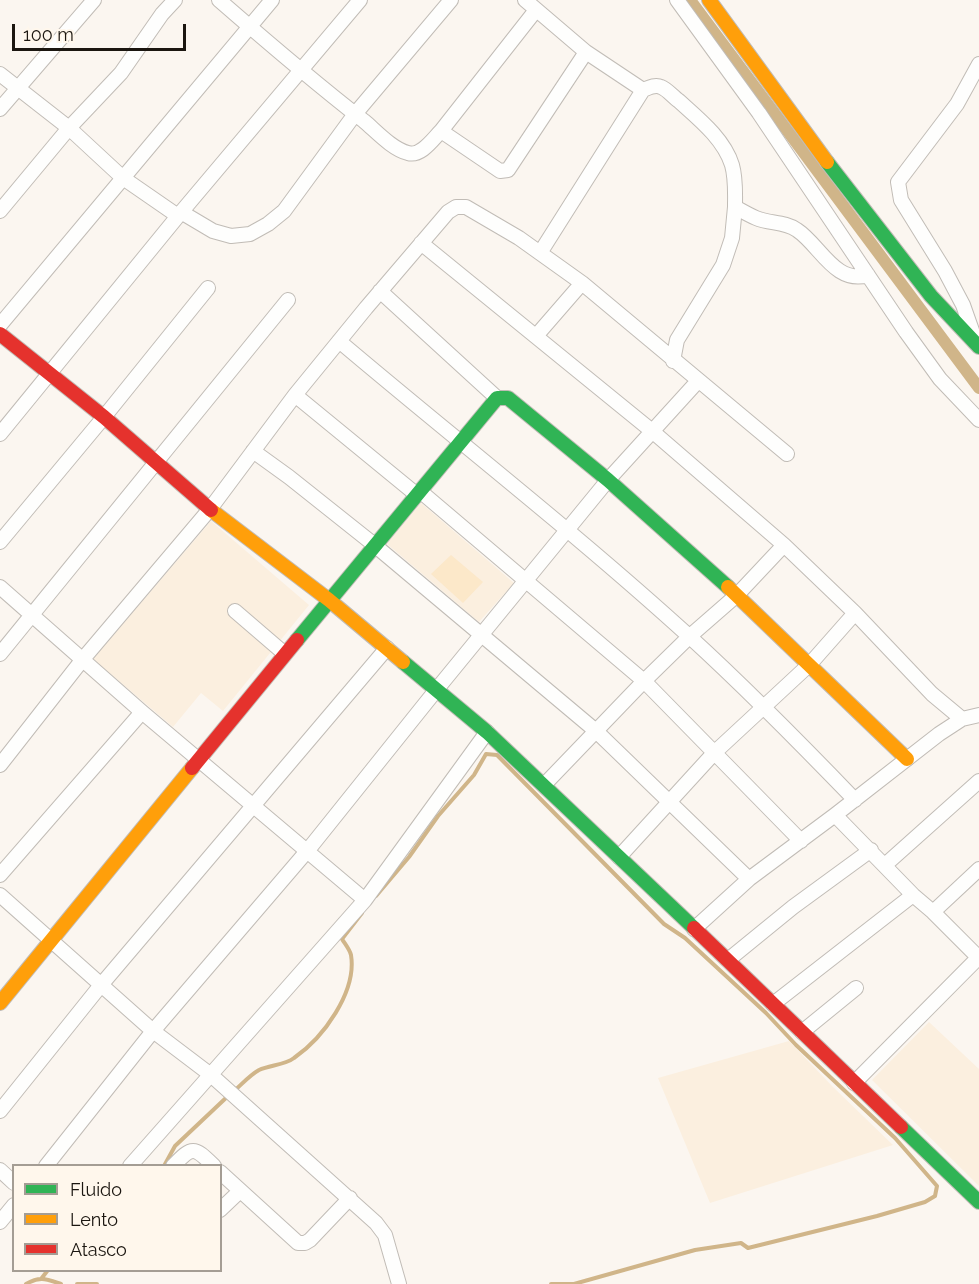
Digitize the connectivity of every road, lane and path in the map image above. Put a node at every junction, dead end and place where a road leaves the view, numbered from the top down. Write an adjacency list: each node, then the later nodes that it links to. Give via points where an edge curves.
1 (94, 0): 16 (street)
2 (175, 0): 20 (street, via 122,73)
3 (219, 0): 11 (street)
4 (272, 0): 11 (street)
5 (360, 0): 14 (street)
6 (451, 0): 19 (street)
7 (525, 0): 10 (street)
8 (677, 0): 28 (street)
9 (709, 0): 37 (street, via 820,154 931,296)
10 (536, 10): 12 (street); 21 (street)
11 (250, 27): 14 (street); 22 (street)
12 (586, 52): 17 (street); 21 (street, via 507,170 500,171)
13 (979, 64): 37 (street, via 957,104 898,182 902,200 963,305)
14 (301, 70): 19 (street); 25 (street)
15 (0, 74): 16 (street)
16 (17, 88): 18 (street); 20 (street)
17 (643, 90): 23 (street, via 661,87 716,138 733,166); 27 (street)
18 (0, 109)
19 (355, 114): 21 (street, via 409,153 423,149); 25 (street, via 284,211 268,224 250,234 231,236)
20 (69, 129): 22 (street); 24 (street)
21 (441, 131)
22 (123, 178): 25 (street); 33 (street)
23 (735, 207): 28 (street, via 758,219 784,223 797,230 841,273 854,277); 38 (street, via 732,238 723,265 677,340)
24 (0, 211)
25 (179, 214): 39 (street)
26 (421, 243): 27 (street, via 448,212 466,207); 31 (street); 35 (street)
27 (540, 253): 29 (street)
28 (868, 275): 44 (street, via 940,379)
29 (582, 283): 35 (street); 38 (street)
30 (208, 288): 43 (street)
31 (380, 291): 36 (street); 42 (street)
32 (288, 300): 50 (street)
33 (0, 325)
34 (0, 334): 39 (street)
35 (536, 336): 45 (street)
36 (339, 342): 41 (street); 47 (street)
37 (978, 346)
38 (673, 360): 40 (street)
39 (50, 374): 43 (street); 46 (street)
40 (698, 381): 45 (street); 49 (street)
41 (295, 395): 48 (street); 52 (street)
42 (496, 398): 47 (street); 51 (street, via 508,398)
43 (104, 417): 50 (street); 55 (street)
44 (979, 420)
45 (652, 431): 51 (street); 57 (street)
46 (0, 434)
47 (459, 441): 52 (street); 54 (street)
48 (253, 451): 53 (street); 56 (street)
49 (787, 454)
50 (156, 463): 53 (street); 64 (street)
51 (608, 480): 54 (street); 60 (street)
52 (419, 493): 56 (street); 58 (street)
53 (210, 509): 61 (street); 70 (street)
54 (567, 531): 58 (street); 66 (street)
55 (0, 542)
56 (374, 545): 61 (street); 65 (street)
57 (784, 545): 60 (street); 63 (street)
58 (526, 582): 65 (street); 72 (street)
59 (0, 587): 64 (street)
60 (737, 595): 66 (street); 71 (street)
61 (328, 600): 67 (street); 69 (street)
62 (235, 611): 69 (street)
63 (855, 613): 71 (street); 77 (street, via 932,694)
64 (32, 616): 68 (street); 70 (street)
65 (482, 636): 73 (street); 78 (street)
66 (690, 636): 72 (street); 74 (street)
67 (387, 648): 73 (street); 88 (street)
68 (0, 654)
69 (285, 654): 82 (street)
70 (83, 659): 75 (street); 83 (street)
71 (810, 664): 74 (street); 81 (street)
72 (644, 681): 78 (street); 80 (street)
73 (437, 689): 79 (street); 91 (street)
74 (764, 706): 80 (street); 86 (street)
75 (142, 712): 82 (street); 96 (street)
76 (979, 715): 77 (street)
77 (962, 719): 81 (street)
78 (596, 731): 85 (street); 87 (street)
79 (488, 732): 85 (street); 100 (street)
80 (714, 753): 87 (street); 90 (street)
81 (907, 759): 86 (street)
82 (199, 761): 88 (street); 103 (street)
83 (0, 765)
84 (979, 781): 94 (street)
85 (544, 785): 93 (street)
86 (855, 800): 89 (street)
87 (670, 801): 93 (street); 97 (street)
88 (254, 807): 91 (street); 106 (street)
89 (835, 815): 90 (street); 92 (street)
90 (801, 841): 97 (street)
91 (308, 850): 100 (street); 110 (street)
92 (871, 850): 94 (street); 105 (street)
93 (619, 857): 102 (street)
94 (885, 866): 99 (street)
95 (979, 869): 101 (street)
96 (0, 875)
97 (749, 879): 102 (street)
98 (0, 895): 103 (street)
99 (913, 895): 101 (street); 109 (street)
100 (365, 900): 112 (street)
101 (933, 912): 104 (street)
102 (694, 928): 105 (street)
103 (50, 941): 106 (street); 108 (street)
104 (979, 958): 113 (street)
105 (728, 960): 109 (street)
106 (101, 985): 110 (street); 114 (street)
107 (856, 988): 111 (street)
108 (0, 1003)
109 (774, 1004): 111 (street)
110 (153, 1032): 112 (street); 115 (street)
111 (802, 1032): 113 (street)
112 (211, 1075): 116 (street); 123 (street)
113 (854, 1083): 124 (street)
114 (0, 1111)
115 (48, 1164)
116 (132, 1164)
117 (175, 1164): 118 (street, via 187,1152 198,1150)
118 (212, 1164)
119 (0, 1170): 121 (street)
120 (222, 1174): 122 (street)
121 (12, 1181)
122 (240, 1191): 123 (street, via 298,1243 310,1240); 126 (street)
123 (350, 1198): 128 (street, via 385,1235)
124 (979, 1202)
125 (12, 1207): 127 (street)
126 (222, 1208)
127 (0, 1222)
128 (399, 1284)

